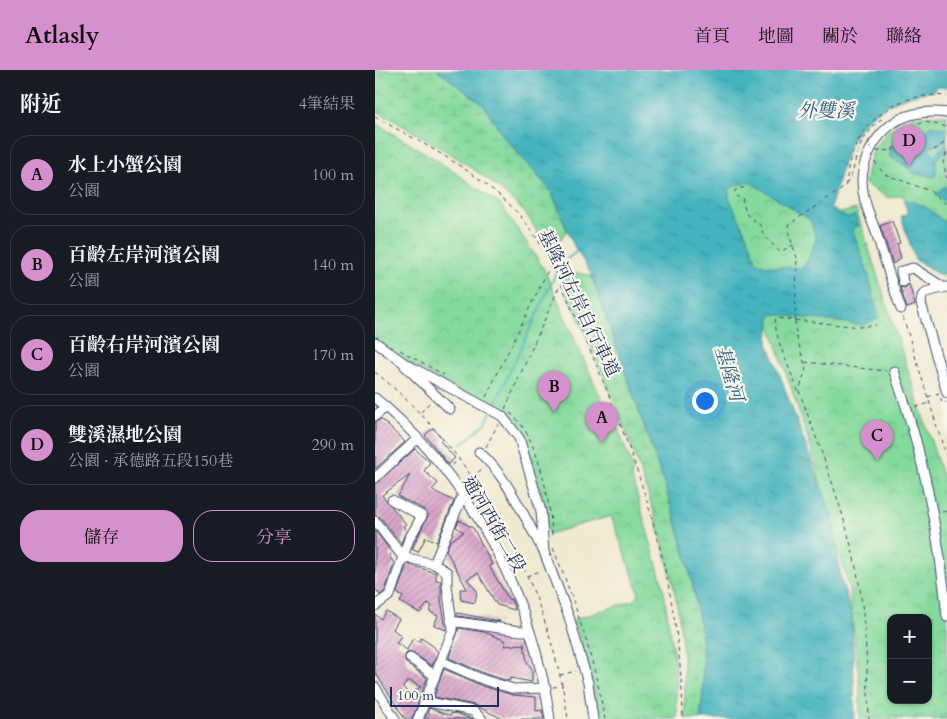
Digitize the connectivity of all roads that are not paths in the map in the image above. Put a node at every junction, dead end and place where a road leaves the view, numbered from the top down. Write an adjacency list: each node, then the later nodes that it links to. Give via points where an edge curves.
1 (947, 113): 4 (street, via 918,113 896,121 879,136 868,154 862,182)
2 (903, 282): 3 (street, via 901,271 913,268)
3 (945, 287): 8 (street, via 926,292 921,303)
4 (901, 309)
5 (375, 342): 6 (street)
6 (403, 363): 11 (street); 19 (street, via 483,405 504,412 519,438 533,484 541,512)
7 (894, 371): 23 (street, via 919,448 933,514)
8 (947, 393)
9 (375, 398): 10 (street, 通河西街二段)
10 (386, 407): 12 (street); 13 (street, 通河西街二段)
11 (450, 409)
12 (375, 416)
13 (417, 438): 15 (street); 16 (street, 通河西街二段)
14 (479, 452): 19 (street, via 491,462)
15 (375, 478)
16 (463, 495): 21 (street); 25 (street, 通河西街二段, via 498,555)
17 (392, 500): 20 (street, via 422,516)
18 (375, 521): 20 (street)
19 (544, 552): 36 (street, via 569,617 588,683)
20 (403, 557): 21 (street); 22 (street, via 390,595)
21 (434, 564): 24 (street, via 447,572)
22 (375, 605)
23 (947, 617)
24 (451, 621): 25 (street, via 520,632); 27 (street, via 453,630)
25 (529, 630): 30 (street, 通河西街二段)
26 (410, 658): 28 (street)
27 (441, 661): 28 (street); 30 (street, via 484,680 514,688)
28 (435, 675): 31 (street)
29 (375, 687): 32 (street)
30 (546, 688): 35 (street, 通河西街二段)
31 (424, 700): 33 (street); 34 (street, via 473,711)
32 (395, 719)
33 (418, 719)
34 (482, 719)
35 (551, 719)
36 (593, 719)

